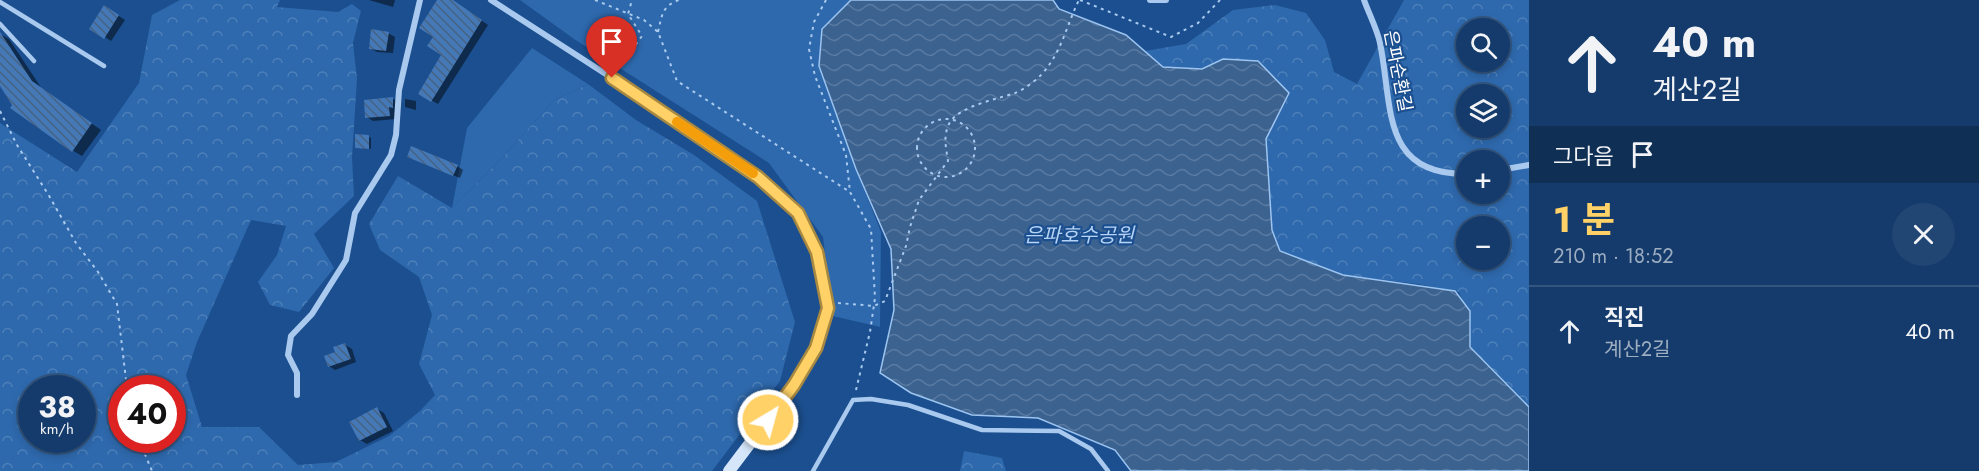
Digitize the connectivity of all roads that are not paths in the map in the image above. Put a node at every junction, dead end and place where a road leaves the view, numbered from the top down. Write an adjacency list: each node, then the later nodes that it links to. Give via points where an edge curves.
1 (420, 0): 14 (street, via 399,90 391,155 356,213 346,260 312,314 291,336 288,355 297,373)
2 (491, 0): 13 (street, via 758,177 798,213 817,252 828,308)
3 (1150, 0): 4 (street)
4 (1166, 0)
5 (1364, 0): 12 (street, 은파순환길, via 1380,41 1389,109 1399,140 1410,157 1429,168)
6 (0, 2): 9 (lane)
7 (0, 24): 8 (lane)
8 (34, 61)
9 (104, 66)
10 (1529, 165): 11 (street)
11 (1510, 168)
12 (1456, 174)
13 (816, 348): 15 (street, via 794,385)
14 (297, 395)
15 (729, 471)
16 (813, 471): 17 (lane, via 853,400 871,399 908,405 982,430 1059,431 1091,449)
17 (1108, 471)

